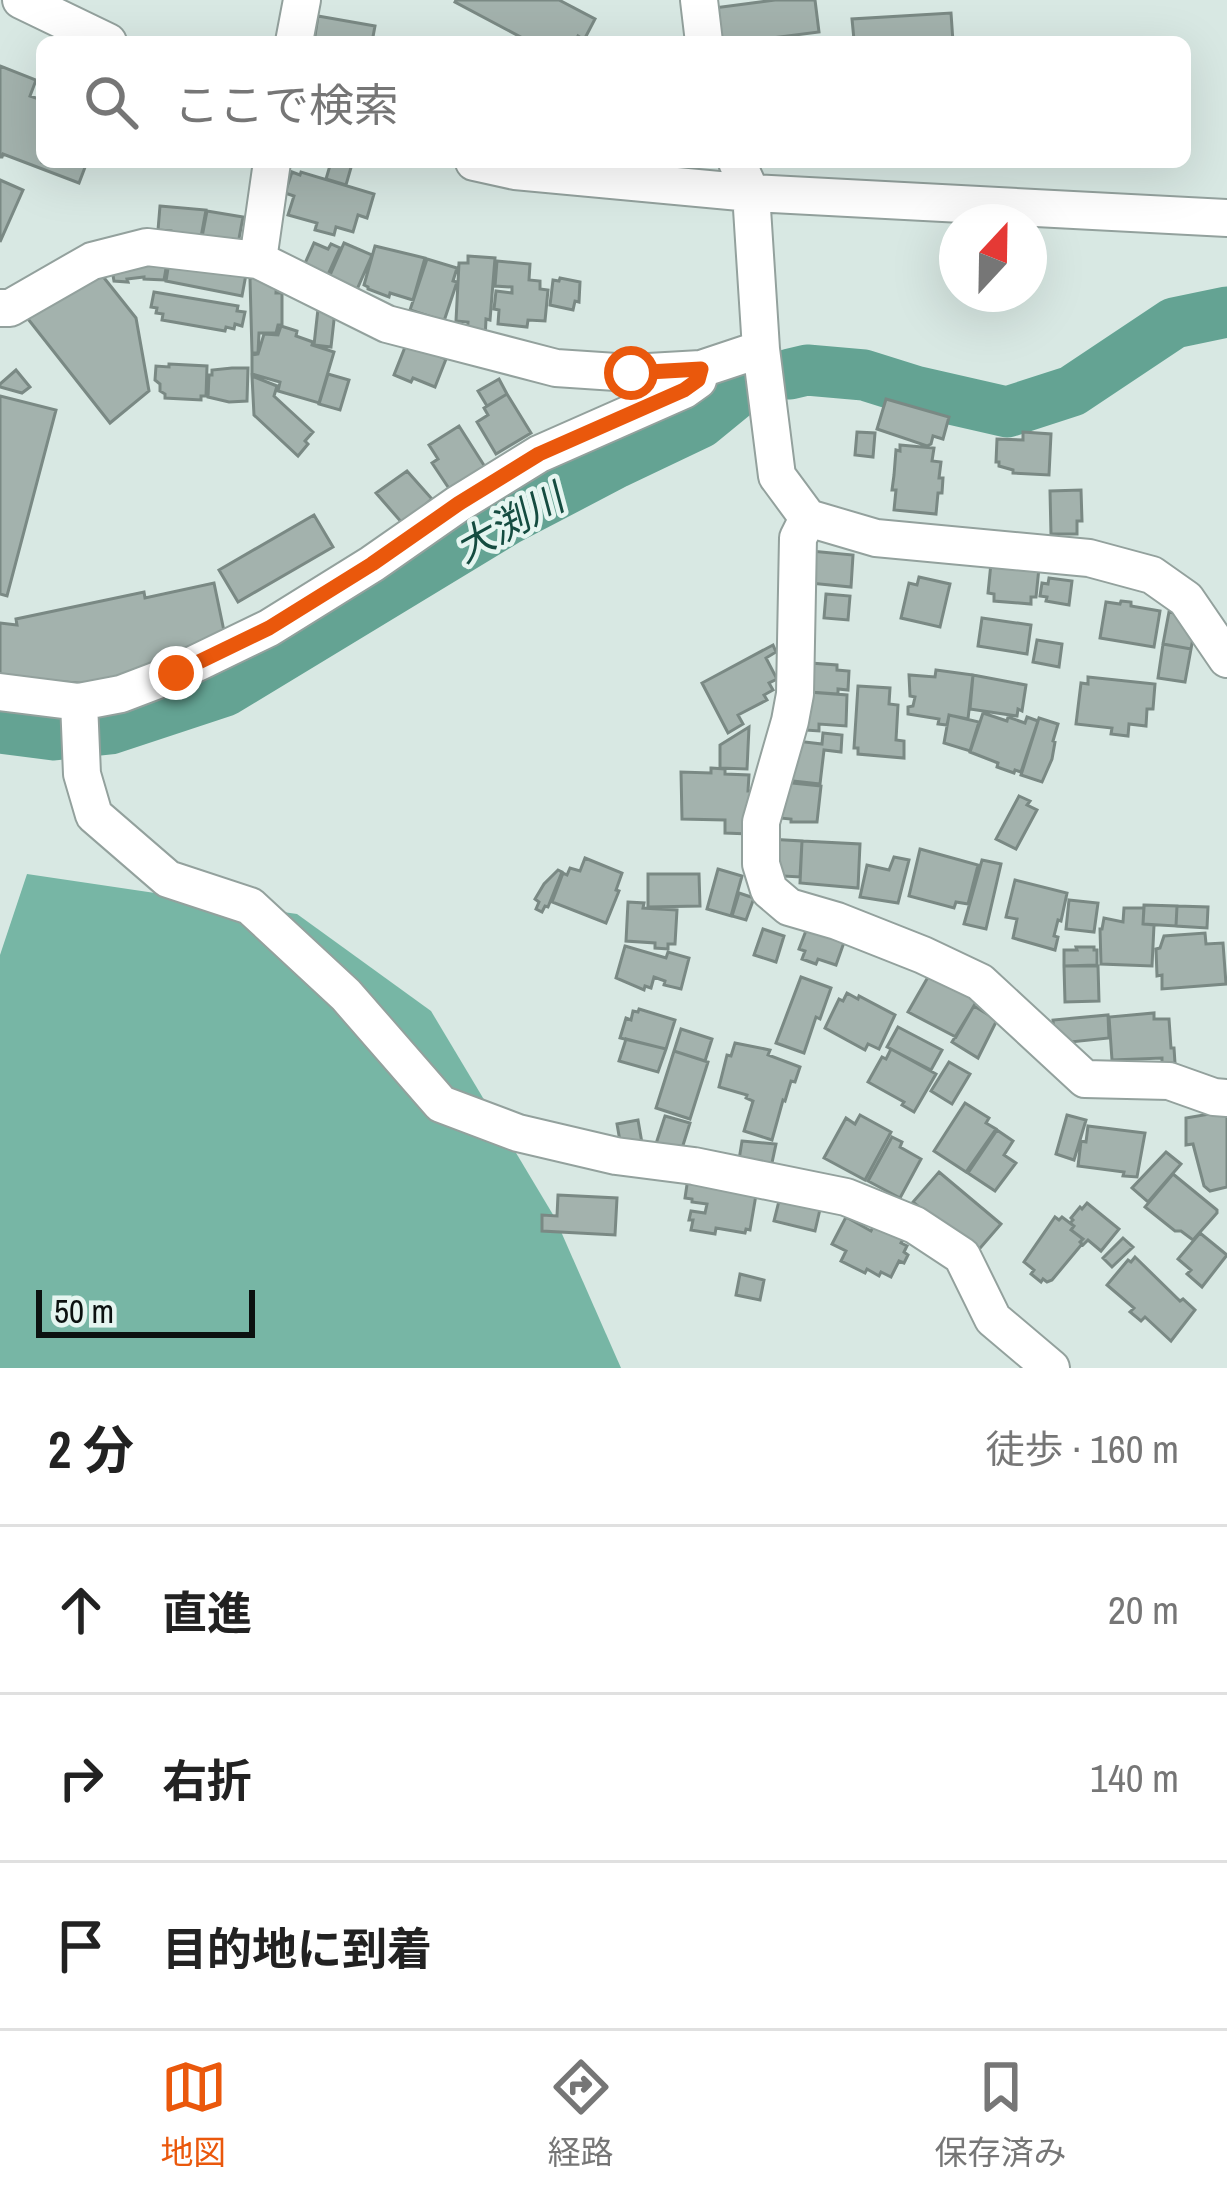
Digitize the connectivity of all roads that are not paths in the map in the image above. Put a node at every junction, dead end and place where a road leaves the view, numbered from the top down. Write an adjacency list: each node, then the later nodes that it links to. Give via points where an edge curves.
1 (21, 0): 4 (street)
2 (302, 0): 5 (street)
3 (699, 0): 6 (street)
4 (96, 36)
5 (295, 36)
6 (703, 36)
7 (271, 168): 11 (street)
8 (501, 168): 9 (street)
9 (744, 178): 10 (street); 13 (street)
10 (1227, 218)
11 (258, 260): 12 (street, via 147,247 92,261); 14 (street, via 387,324 467,347 556,368)
12 (0, 308)
13 (761, 349): 14 (street); 15 (street, via 777,476)
14 (701, 369): 18 (street, via 684,390 539,454 269,628)
15 (808, 518): 16 (street, via 876,538 1089,559 1152,575 1186,599); 19 (street, via 798,538 795,694 761,822 770,890 789,907 980,982 1085,1079 1169,1081)
16 (1227, 659)
17 (0, 692): 18 (street)
18 (80, 707): 20 (street, via 82,774 94,814 168,879 250,907 346,994 441,1104 616,1156 846,1197 915,1225 962,1256 993,1319)
19 (1227, 1098)
20 (1051, 1368)

